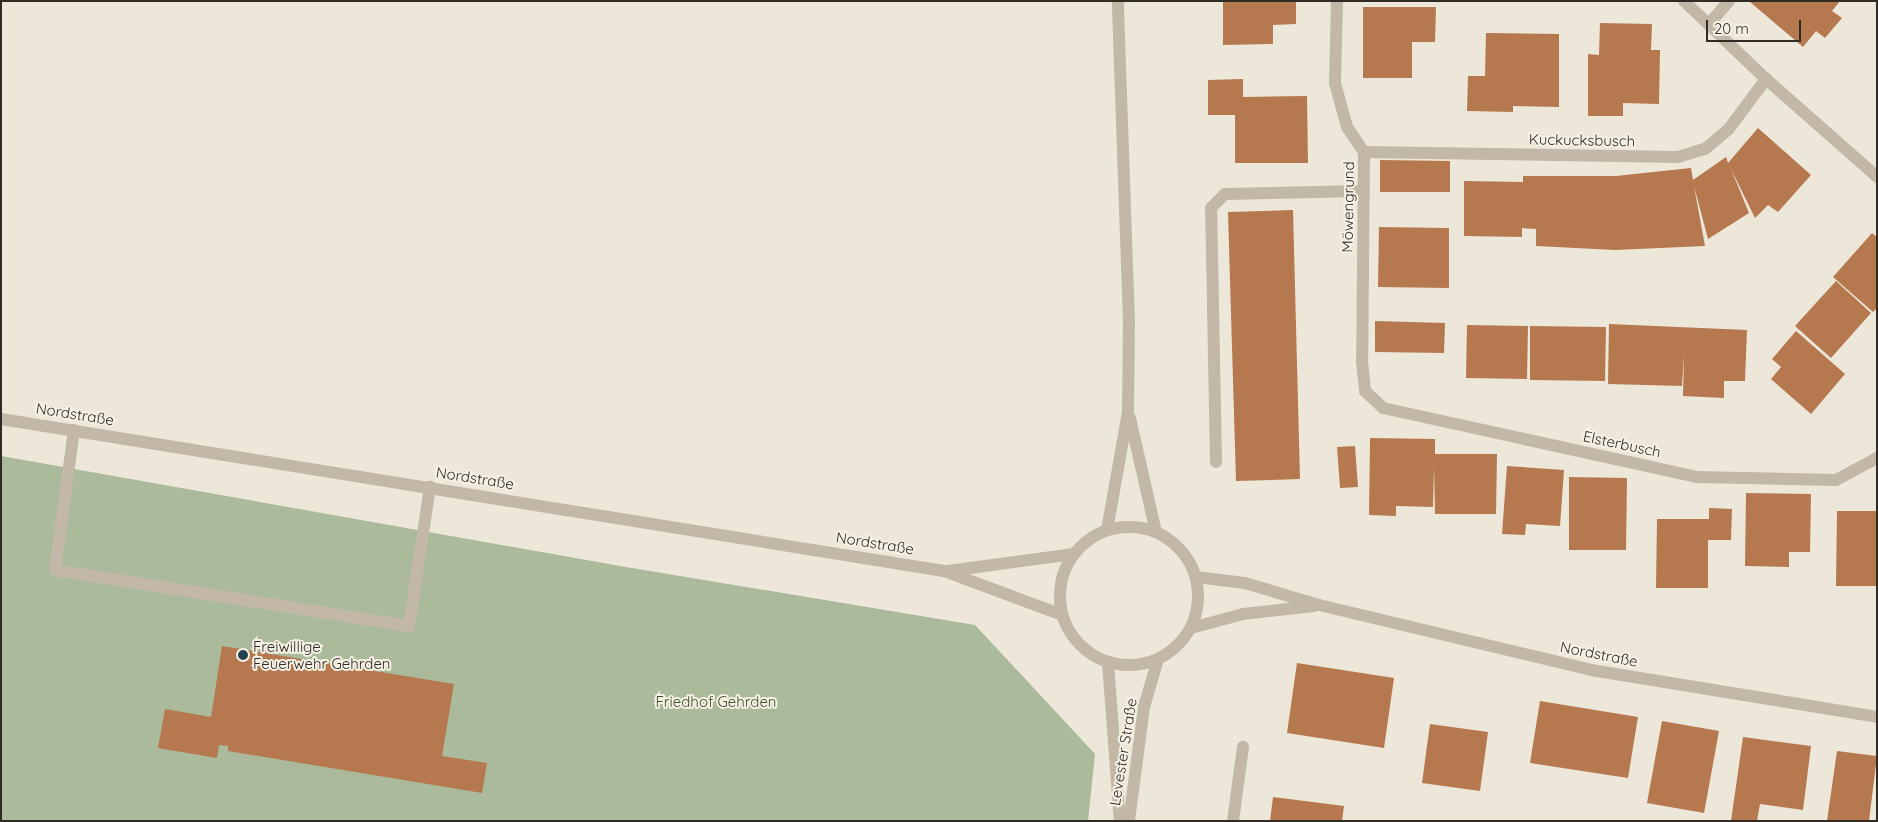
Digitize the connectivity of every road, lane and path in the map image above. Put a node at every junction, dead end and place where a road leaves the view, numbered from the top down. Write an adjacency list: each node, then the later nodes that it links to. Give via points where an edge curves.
1 (1118, 1): 11 (street, via 1129,323)
2 (1337, 1): 7 (street, Möwengrund, via 1335,83 1348,127)
3 (1684, 1): 5 (street)
4 (1729, 1): 5 (street)
5 (1710, 24): 6 (street)
6 (1766, 79): 7 (street, Kuckucksbusch, via 1728,130 1705,149 1678,158); 8 (street)
7 (1364, 152): 9 (street, Möwengrund)
8 (1877, 177)
9 (1364, 191): 10 (street, Möwengrund, via 1362,361); 15 (street, via 1225,194 1211,208)
10 (1365, 391): 14 (street, Elsterbusch, via 1383,408 1697,477 1836,480)
11 (1128, 412): 17 (street); 18 (street)
12 (1, 419): 13 (street, Nordstraße)
13 (74, 430): 16 (street, Nordstraße); 16 (street, via 55,570 409,626)
14 (1877, 458)
15 (1216, 462)
16 (430, 488): 20 (street, Nordstraße)
17 (1107, 530): 18 (street, via 1128,527); 19 (street, via 1089,539)
18 (1156, 532): 21 (street, via 1183,553)
19 (1074, 554): 20 (street, Nordstraße); 23 (street, via 1064,573 1060,594)
20 (944, 571): 23 (street, Nordstraße)
21 (1196, 577): 22 (street, Nordstraße, via 1245,583); 24 (street, via 1197,612)
22 (1319, 605): 24 (street, Nordstraße, via 1243,614); 27 (street, Nordstraße, via 1591,670)
23 (1062, 615): 26 (street, via 1071,634 1085,650)
24 (1191, 628): 25 (street, via 1172,651)
25 (1158, 659): 26 (street, via 1127,666); 30 (street, Levester Straße, via 1144,707)
26 (1108, 663): 29 (street, Levester Straße)
27 (1877, 717)
28 (1243, 747): 31 (street)
29 (1120, 821)
30 (1129, 821)
31 (1233, 821)

